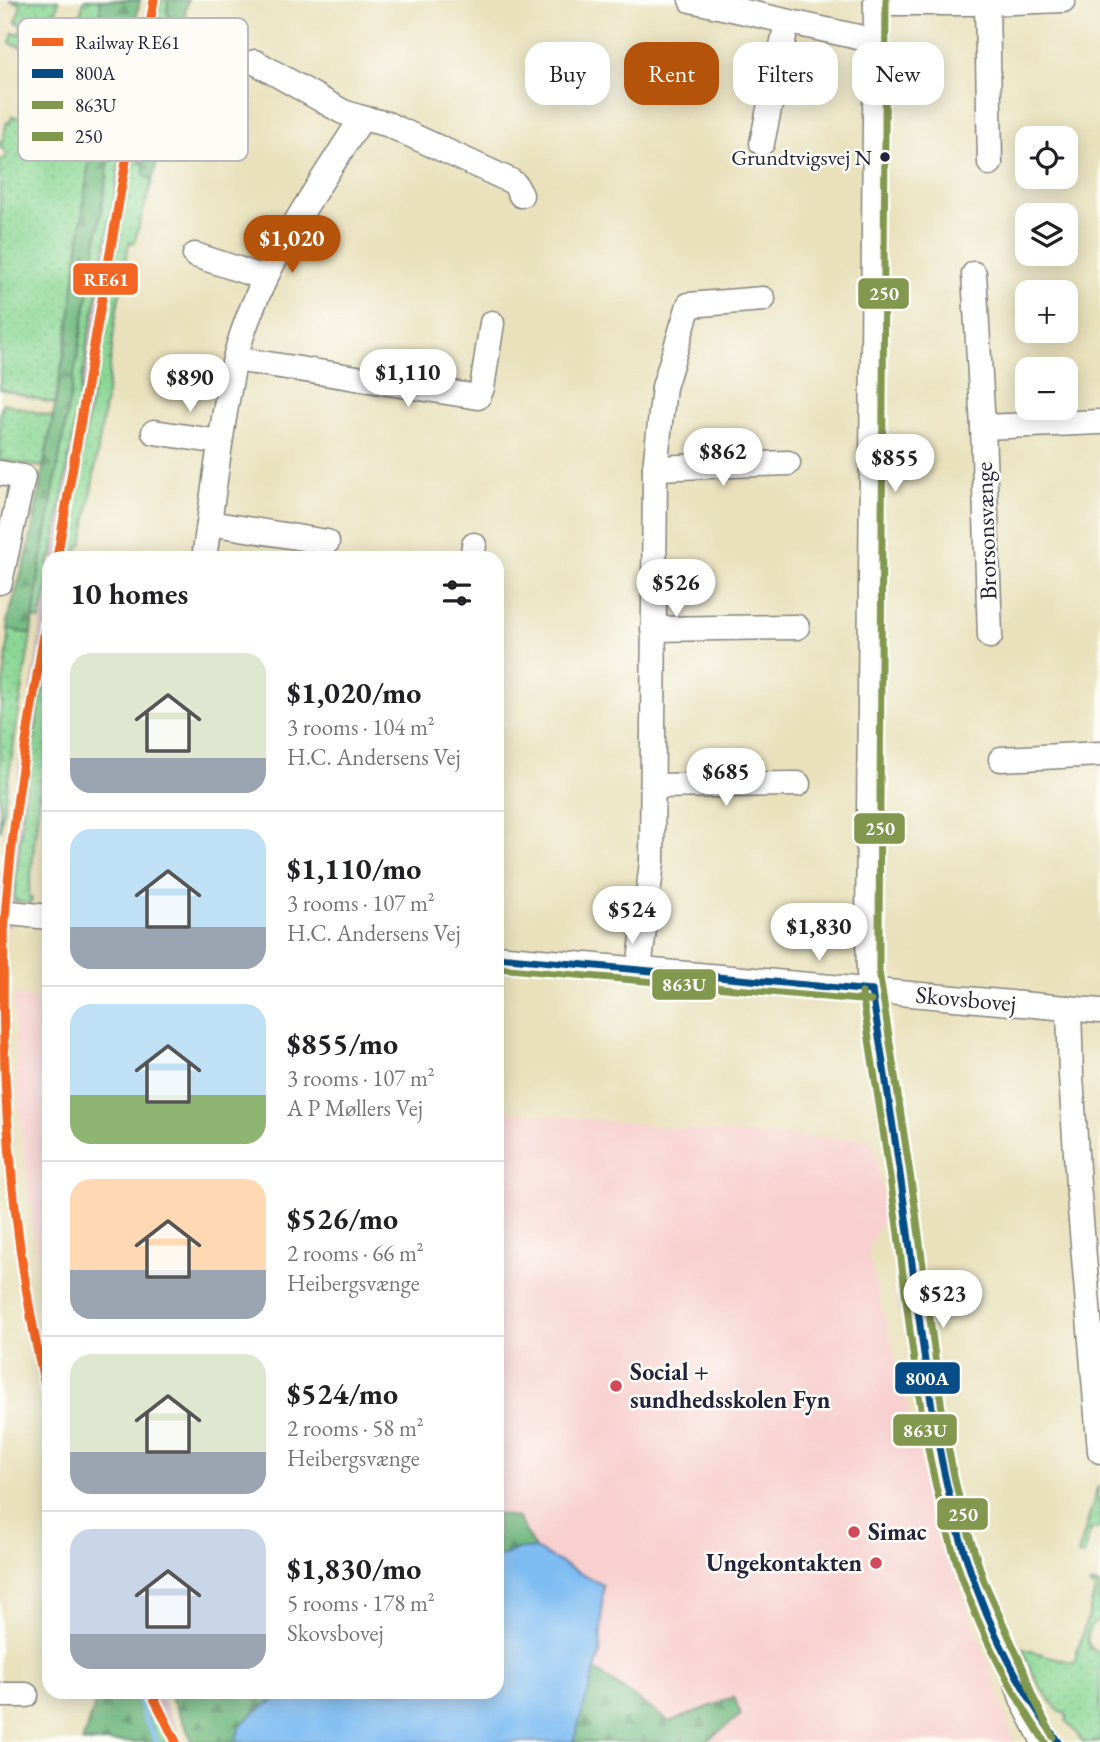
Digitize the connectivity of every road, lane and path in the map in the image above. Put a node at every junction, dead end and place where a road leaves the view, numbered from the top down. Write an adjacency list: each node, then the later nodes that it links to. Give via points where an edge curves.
1 (691, 0): 5 (street)
2 (1063, 0): 4 (street)
3 (876, 1): 4 (street); 7 (street)
4 (987, 3): 11 (street)
5 (739, 5): 6 (street)
6 (787, 22): 7 (street); 10 (street)
7 (876, 41): 41 (street, via 868,920)
8 (255, 62): 9 (street, via 343,113)
9 (362, 118): 12 (street, via 387,124 511,181); 15 (street)
10 (762, 143)
11 (990, 163)
12 (521, 195)
13 (195, 255): 15 (street)
14 (974, 274): 20 (street, Brorsonsvænge)
15 (265, 278): 18 (street)
16 (763, 299): 24 (street, via 689,305 664,387)
17 (492, 323): 18 (street, via 478,397)
18 (235, 359): 22 (street)
19 (1100, 422): 20 (street, Brorsonsvænge)
20 (983, 427): 32 (street, Brorsonsvænge)
21 (154, 432): 22 (street)
22 (219, 442): 26 (street)
23 (788, 463): 24 (street)
24 (655, 468): 31 (street)
25 (0, 473): 29 (street, via 23,477)
26 (209, 523): 27 (street); 28 (street)
27 (327, 542)
28 (205, 551)
29 (0, 582)
30 (797, 627): 31 (street)
31 (653, 629): 36 (street)
32 (990, 636)
33 (1100, 754): 34 (street)
34 (1001, 759)
35 (798, 784): 36 (street)
36 (653, 786): 40 (street, via 652,862)
37 (0, 912): 38 (street)
38 (42, 915)
39 (504, 958): 40 (street, Skovsbovej)
40 (639, 970): 41 (street, Skovsbovej)
41 (872, 991): 42 (street, Skovsbovej); 45 (street, via 944,1478 974,1585)
42 (1069, 1009): 43 (street, Skovsbovej); 44 (street)
43 (1100, 1011)
44 (1100, 1451)
45 (1013, 1672): 48 (street); 49 (street)
46 (0, 1695): 47 (street)
47 (26, 1695)
48 (1044, 1742)
49 (1058, 1742)

